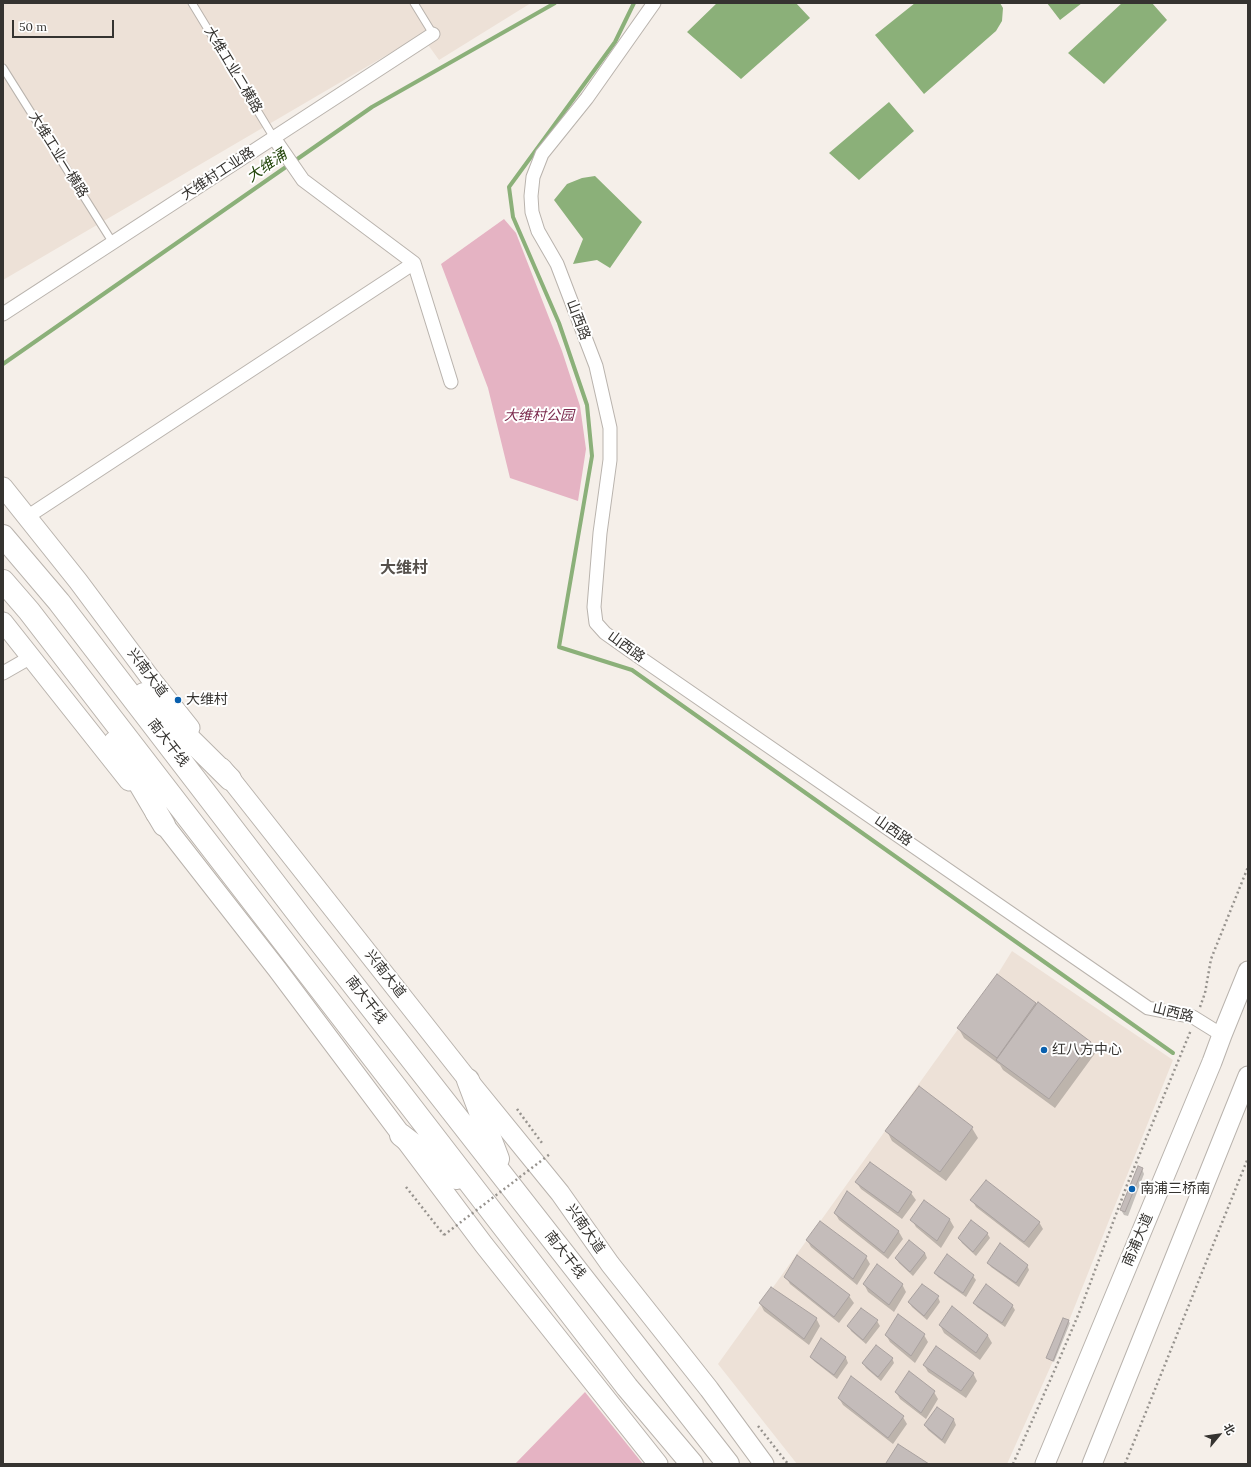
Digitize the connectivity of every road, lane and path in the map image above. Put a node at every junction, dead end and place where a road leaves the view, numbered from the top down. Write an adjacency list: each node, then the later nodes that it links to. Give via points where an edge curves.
1 (192, 3): 6 (lane, 大维工业二横路)
2 (414, 3): 4 (lane)
3 (654, 3): 25 (street, 山西路, via 587,98 542,154 533,177 531,196 532,212 538,231 557,264 596,366 610,428 610,460 600,533 594,607 596,623 605,633 1148,1008 1193,1017)
4 (433, 34): 6 (street, 大维村工业路)
5 (3, 68): 7 (lane, 大维工业一横路)
6 (274, 138): 7 (street, 大维村工业路); 8 (street, via 303,180)
7 (112, 243): 9 (street, 大维村工业路)
8 (414, 263): 10 (street); 12 (street)
9 (3, 314)
10 (451, 382)
11 (3, 487): 12 (main road, 兴南大道)
12 (27, 517): 20 (main road, 兴南大道)
13 (3, 536): 16 (highway, 南大干线)
14 (3, 581): 17 (highway, 南大干线)
15 (3, 622): 18 (main road)
16 (82, 632): 20 (highway); 32 (highway, 南大干线)
17 (57, 647): 21 (highway); 34 (highway, 南大干线)
18 (31, 657): 19 (street); 21 (main road)
19 (3, 674)
20 (230, 779): 28 (main road, 兴南大道)
21 (164, 825): 30 (main road, via 277,969)
22 (1248, 867): 24 (path, via 1211,959)
23 (1248, 971): 25 (main road, 南浦大道)
24 (1205, 993)
25 (1222, 1034): 35 (main road, 南浦大道)
26 (1190, 1035): 40 (path, via 1127,1185 1070,1334)
27 (1248, 1076): 41 (main road)
28 (468, 1080): 32 (highway); 39 (main road, 兴南大道, via 560,1193 610,1264 709,1389)
29 (517, 1108): 33 (path, bridge, via 550,1154 444,1236)
30 (401, 1135): 34 (highway); 37 (main road, via 484,1245)
31 (1248, 1158): 42 (path)
32 (505, 1179): 36 (highway, 南大干线)
33 (406, 1186)
34 (481, 1197): 38 (highway, 南大干线, via 627,1387)
35 (1048, 1459)
36 (727, 1462)
37 (658, 1464)
38 (692, 1464)
39 (764, 1464)
40 (1013, 1464)
41 (1092, 1464)
42 (1125, 1464)

